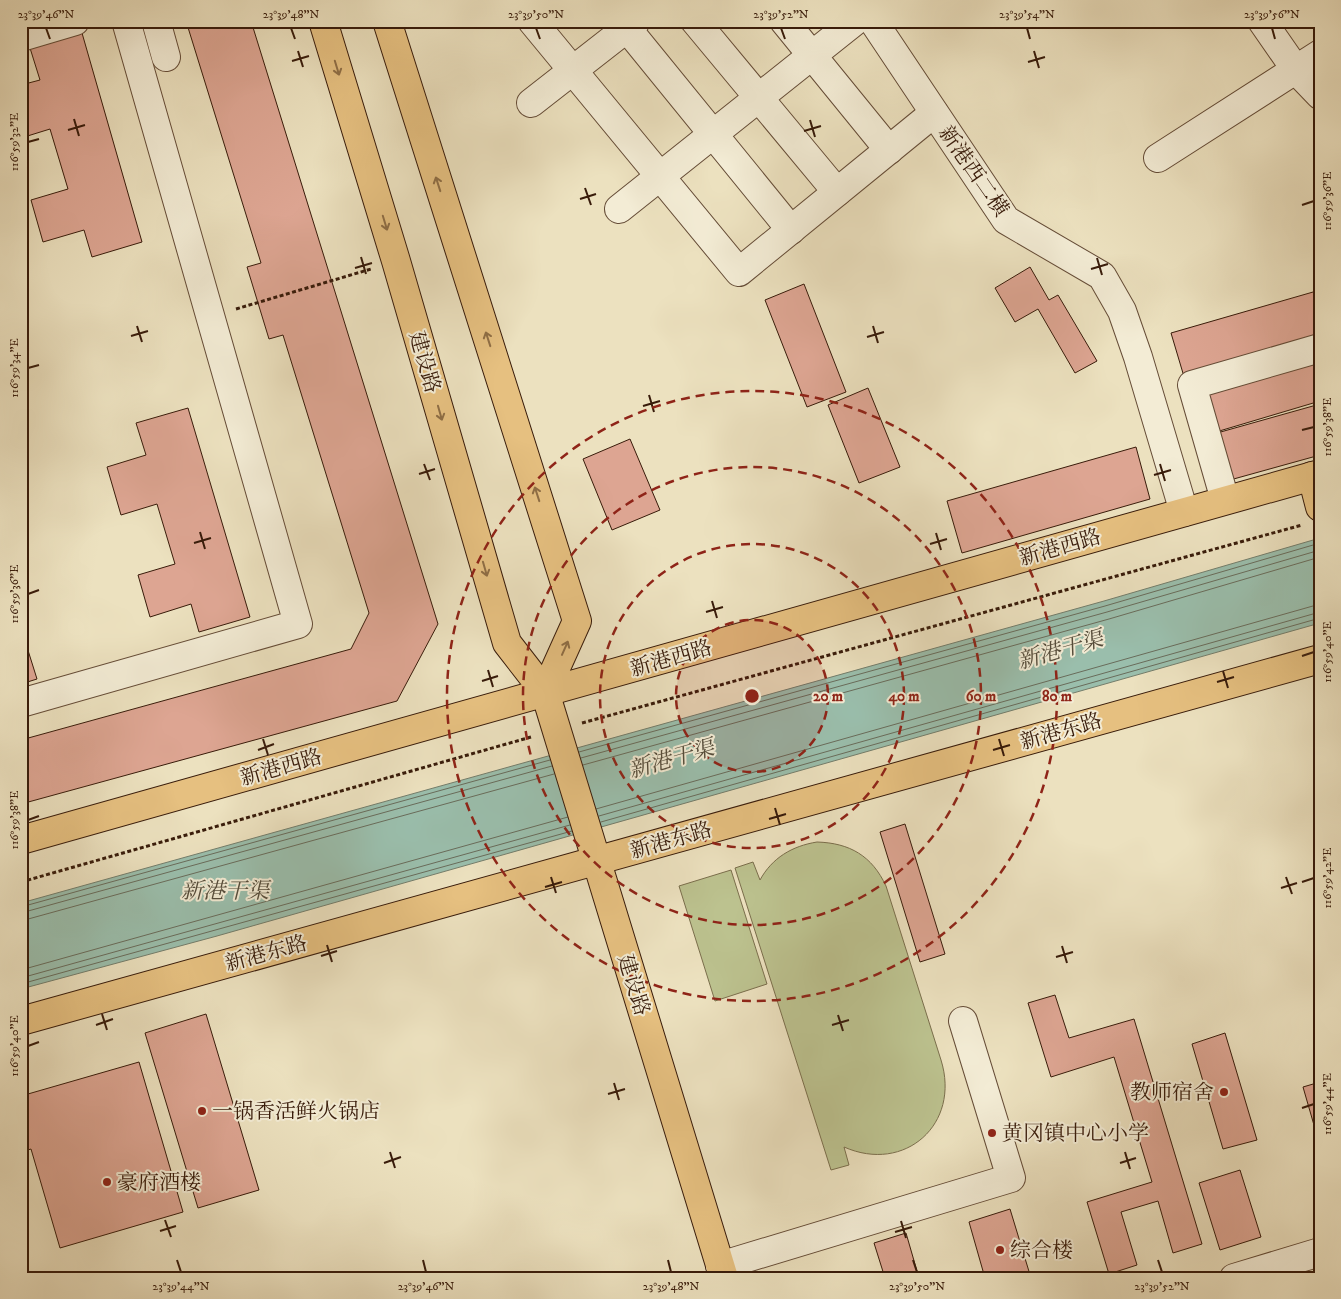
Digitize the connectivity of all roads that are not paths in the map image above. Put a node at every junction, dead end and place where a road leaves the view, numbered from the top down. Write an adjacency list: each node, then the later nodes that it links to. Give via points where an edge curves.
1 (75, 21): 13 (street)
2 (126, 21): 37 (street, via 298,624)
3 (156, 21): 16 (street)
4 (323, 21): 36 (main road, 建设路, one-way to 36, via 507,643)
5 (387, 21): 36 (main road, one-way to 5, via 577,621)
6 (532, 21): 18 (street)
7 (695, 21): 20 (street)
8 (784, 21): 15 (street)
9 (855, 21): 15 (street)
10 (873, 21): 22 (street, 新港西二横)
11 (1262, 21): 17 (street)
12 (628, 24): 18 (street); 23 (street)
13 (21, 37)
14 (1320, 54): 17 (street)
15 (812, 55): 20 (street); 24 (street)
16 (166, 57)
17 (1296, 70): 19 (street); 25 (street)
18 (573, 71): 21 (street); 26 (street)
19 (1320, 95)
20 (758, 98): 23 (street); 27 (street)
21 (531, 103)
22 (934, 114): 24 (street); 33 (street, 新港西二横, via 1006,220 1102,276 1122,310)
23 (713, 134): 26 (street); 29 (street)
24 (889, 150): 27 (street)
25 (1158, 158)
26 (660, 176): 28 (street); 29 (street, via 739,272)
27 (837, 192): 29 (street)
28 (619, 209)
29 (791, 230)
30 (1320, 348): 32 (street, via 1192,385)
31 (1316, 475): 32 (main road, 新港西路); 34 (main road)
32 (1225, 500): 33 (main road, 新港西路)
33 (1184, 512): 36 (main road, 新港西路)
34 (1315, 515)
35 (1320, 659): 39 (main road, 新港东路)
36 (545, 692): 38 (main road, 新港西路); 39 (main road, 建设路)
37 (21, 703)
38 (21, 840)
39 (596, 861): 40 (main road, 新港东路); 43 (main road, 建设路)
40 (21, 1021)
41 (963, 1021): 43 (street, via 1011,1178 766,1253)
42 (1320, 1252): 44 (street)
43 (722, 1272)
44 (1234, 1278)

